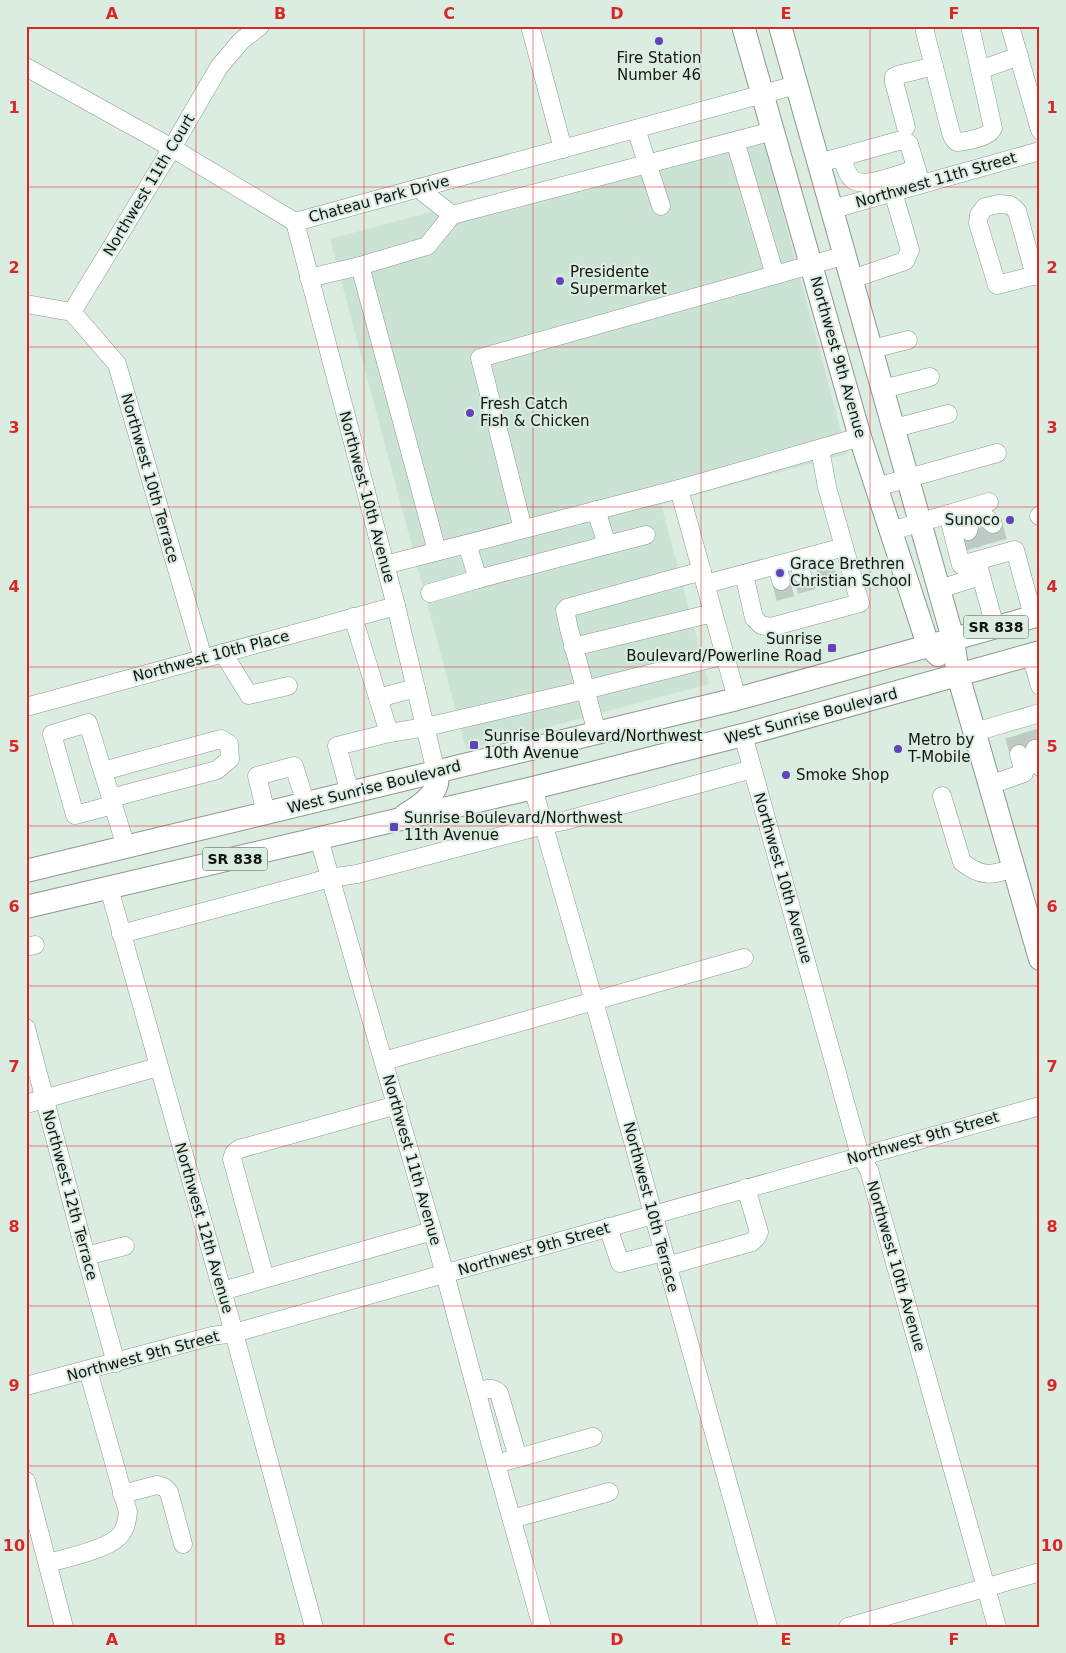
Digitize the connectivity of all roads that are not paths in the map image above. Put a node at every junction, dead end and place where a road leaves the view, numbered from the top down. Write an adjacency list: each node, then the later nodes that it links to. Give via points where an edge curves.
1 (260, 26): 19 (street, Northwest 11th Court, via 241,41 219,67)
2 (530, 26): 20 (street)
3 (743, 26): 13 (main road, Northwest 9th Avenue)
4 (780, 26): 12 (main road, Northwest 9th Avenue)
5 (925, 26): 9 (street)
6 (970, 26): 11 (street)
7 (1010, 26): 8 (street)
8 (1019, 56): 11 (street); 16 (street)
9 (934, 66): 11 (street, via 951,133 957,142 986,135 994,128); 14 (street, via 894,77)
10 (26, 67): 19 (street, Chateau Park Drive)
11 (980, 70)
12 (796, 85): 13 (street, Chateau Park Drive); 24 (main road, Northwest 9th Avenue)
13 (762, 94): 15 (street, Chateau Park Drive); 17 (main road, Northwest 9th Avenue)
14 (906, 127)
15 (636, 129): 20 (street, Chateau Park Drive); 23 (street)
16 (1040, 130)
17 (773, 131): 18 (street); 34 (main road, Northwest 9th Avenue)
18 (735, 141): 23 (street); 36 (street)
19 (172, 148): 32 (street, Chateau Park Drive); 41 (street, Northwest 11th Court)
20 (564, 149): 26 (street, Chateau Park Drive)
21 (1040, 151): 25 (street, Northwest 11th Street)
22 (842, 157): 24 (street); 25 (street, via 905,141 909,144); 27 (street, via 850,178)
23 (648, 164): 29 (street); 31 (street)
24 (819, 164): 30 (main road, Northwest 9th Avenue)
25 (919, 177): 27 (street); 28 (street, Northwest 11th Street)
26 (418, 188): 31 (street); 32 (street, Chateau Park Drive)
27 (871, 190): 28 (street, Northwest 11th Street); 30 (street, Northwest 11th Street)
28 (893, 192): 39 (street, via 910,250 906,261)
29 (661, 206)
30 (833, 209): 33 (main road, Northwest 9th Avenue)
31 (452, 215): 35 (street, via 427,246)
32 (295, 222): 38 (street, Northwest 10th Avenue)
33 (846, 255): 34 (street); 39 (main road, Northwest 9th Avenue)
34 (811, 265): 36 (street); 48 (main road, Northwest 9th Avenue)
35 (360, 266): 38 (street); 64 (street)
36 (775, 275): 58 (street, via 480,358)
37 (1038, 275): 37 (street, via 997,286 978,223 985,207 1010,204 1017,211)
38 (310, 278): 66 (street, Northwest 10th Avenue)
39 (852, 279): 43 (main road, Northwest 9th Avenue)
40 (26, 304): 41 (street)
41 (72, 312): 83 (street, Northwest 10th Terrace, via 117,364)
42 (908, 340): 43 (street)
43 (872, 349): 45 (main road, Northwest 9th Avenue)
44 (930, 377): 45 (street)
45 (883, 389): 47 (main road, Northwest 9th Avenue)
46 (948, 414): 47 (street)
47 (895, 428): 51 (main road, Northwest 9th Avenue)
48 (860, 437): 49 (street); 52 (main road, Northwest 9th Avenue)
49 (820, 448): 53 (street); 63 (street, via 827,488)
50 (998, 453): 51 (street)
51 (908, 477): 52 (street); 56 (main road, Northwest 9th Avenue)
52 (877, 487): 59 (main road, Northwest 9th Avenue)
53 (679, 489): 54 (street); 68 (street)
54 (596, 510): 58 (street); 62 (street)
55 (948, 514): 56 (street); 57 (street, via 982,504); 65 (street, via 961,565)
56 (920, 522): 59 (street); 70 (main road, Northwest 9th Avenue)
57 (980, 528)
58 (523, 529): 61 (street)
59 (891, 531): 78 (main road, Northwest 9th Avenue)
60 (646, 535): 62 (street)
61 (467, 544): 64 (street); 69 (street)
62 (607, 545): 69 (street)
63 (844, 547): 67 (street, via 823,561 779,573); 67 (street, via 860,603 834,601 790,613 771,626 760,625 754,618)
64 (437, 552): 66 (street)
65 (984, 556): 70 (street); 74 (street, via 1015,550); 76 (street)
66 (385, 565): 72 (street, Northwest 10th Avenue)
67 (744, 574): 68 (street)
68 (704, 578): 73 (street); 79 (street, via 567,608 564,613)
69 (478, 579): 71 (street)
70 (939, 588): 77 (main road, Northwest 9th Avenue)
71 (430, 593)
72 (396, 606): 75 (street, Northwest 10th Place); 87 (street, Northwest 10th Avenue)
73 (713, 613): 79 (street); 82 (street)
74 (1037, 616): 76 (main road, West Sunrise Boulevard / SR 838)
75 (353, 617): 80 (street, Northwest 10th Place); 89 (street)
76 (994, 627): 77 (main road, West Sunrise Boulevard / SR 838)
77 (953, 639): 78 (main road, West Sunrise Boulevard / SR 838); 84 (main road, Northwest 9th Avenue)
78 (928, 645): 84 (main road, Northwest 9th Avenue); 90 (main road, West Sunrise Boulevard / SR 838)
79 (574, 647): 88 (street)
80 (223, 653): 83 (street, Northwest 10th Place); 85 (street, via 249,695)
81 (1035, 653): 84 (main road, West Sunrise Boulevard / SR 838); 86 (street)
82 (725, 655): 88 (street); 90 (street)
83 (203, 658): 91 (street, Northwest 10th Place)
84 (958, 675): 94 (main road, Northwest 9th Avenue); 97 (main road, West Sunrise Boulevard / SR 838)
85 (288, 686)
86 (1040, 686)
87 (416, 688): 89 (street); 93 (street, Northwest 10th Avenue)
88 (585, 690): 93 (street); 96 (street)
89 (378, 698): 95 (street)
90 (737, 698): 96 (main road, West Sunrise Boulevard / SR 838)
91 (26, 707)
92 (1024, 724): 94 (street)
93 (426, 728): 95 (street); 102 (street, Northwest 10th Avenue)
94 (975, 732): 103 (main road, Northwest 9th Avenue)
95 (389, 733): 105 (street, via 337,746)
96 (597, 733): 102 (main road, West Sunrise Boulevard / SR 838)
97 (743, 735): 99 (street, Northwest 10th Avenue); 104 (main road, West Sunrise Boulevard / SR 838)
98 (1027, 752): 100 (street)
99 (752, 769): 111 (street); 130 (street, Northwest 10th Avenue)
100 (1034, 769): 103 (street)
101 (103, 771): 107 (street); 107 (street, via 88,723 52,734 75,815); 107 (street, via 221,739 229,744 230,759 217,770)
102 (436, 772): 105 (main road, West Sunrise Boulevard / SR 838); 110 (main road, via 438,783 434,791)
103 (990, 785): 114 (main road, Northwest 9th Avenue)
104 (533, 788): 110 (main road, West Sunrise Boulevard / SR 838); 111 (street, Northwest 10th Terrace)
105 (350, 793): 108 (main road, West Sunrise Boulevard / SR 838)
106 (942, 796): 114 (street, via 962,862 984,874)
107 (112, 802): 113 (street)
108 (306, 804): 109 (main road, West Sunrise Boulevard / SR 838); 109 (street, via 294,766 257,776)
109 (266, 813): 113 (main road, West Sunrise Boulevard / SR 838)
110 (398, 820): 112 (main road, West Sunrise Boulevard / SR 838)
111 (544, 825): 116 (street, via 357,874); 122 (street, Northwest 10th Terrace)
112 (319, 839): 116 (street, Northwest 11th Avenue); 117 (main road, West Sunrise Boulevard / SR 838)
113 (126, 847): 115 (main road, West Sunrise Boulevard / SR 838)
114 (1014, 868): 121 (main road, Northwest 9th Avenue)
115 (26, 871)
116 (330, 878): 119 (street); 124 (street, Northwest 11th Avenue)
117 (108, 888): 118 (main road, West Sunrise Boulevard / SR 838); 119 (street, Northwest 12th Avenue)
118 (26, 907)
119 (121, 934): 125 (street, Northwest 12th Avenue)
120 (744, 958): 122 (street)
121 (1040, 960)
122 (594, 1001): 124 (street); 132 (street, Northwest 10th Terrace)
123 (26, 1028): 126 (street, Northwest 12th Terrace)
124 (384, 1061): 128 (street, Northwest 11th Avenue)
125 (158, 1067): 126 (street); 140 (street, Northwest 12th Avenue)
126 (45, 1099): 127 (street); 136 (street, Northwest 12th Terrace)
127 (26, 1104)
128 (397, 1105): 134 (street, Northwest 11th Avenue); 139 (street, via 238,1148 234,1153 232,1159)
129 (1040, 1106): 130 (street, Northwest 9th Street)
130 (860, 1156): 131 (street, Northwest 9th Street); 157 (street, Northwest 10th Avenue, via 869,1170)
131 (746, 1188): 132 (street, Northwest 9th Street); 137 (street, via 759,1232 752,1242)
132 (652, 1214): 133 (street, Northwest 9th Street); 137 (street, Northwest 10th Terrace)
133 (608, 1227): 137 (street, via 620,1263); 138 (street, Northwest 9th Street)
134 (432, 1231): 138 (street, Northwest 11th Avenue); 139 (street)
135 (126, 1246): 136 (street)
136 (86, 1256): 142 (street, Northwest 12th Terrace)
137 (665, 1259): 161 (street, Northwest 10th Terrace)
138 (445, 1274): 141 (street, Northwest 9th Street); 145 (street, Northwest 11th Avenue)
139 (265, 1278): 140 (street)
140 (222, 1291): 141 (street, Northwest 12th Avenue)
141 (234, 1334): 142 (street, Northwest 9th Street, via 212,1336); 159 (street, Northwest 12th Avenue)
142 (116, 1363): 143 (street, Northwest 9th Street)
143 (88, 1370): 144 (street, Northwest 9th Street); 151 (street)
144 (26, 1386)
145 (477, 1392): 147 (street, via 491,1388 499,1393); 148 (street, Northwest 11th Avenue)
146 (593, 1437): 147 (street)
147 (518, 1458): 148 (street)
148 (496, 1464): 153 (street, Northwest 11th Avenue)
149 (26, 1481): 152 (street)
150 (609, 1492): 153 (street)
151 (122, 1494): 154 (street, via 157,1485 164,1487 169,1492); 155 (street, via 128,1512 126,1526 114,1542)
152 (31, 1516): 155 (street)
153 (512, 1519): 160 (street, Northwest 11th Avenue)
154 (183, 1544)
155 (48, 1563): 158 (street)
156 (1040, 1572): 157 (street)
157 (986, 1587): 162 (street); 163 (street, Northwest 10th Avenue)
158 (64, 1627)
159 (314, 1627)
160 (542, 1627)
161 (768, 1627)
162 (848, 1627)
163 (997, 1627)

